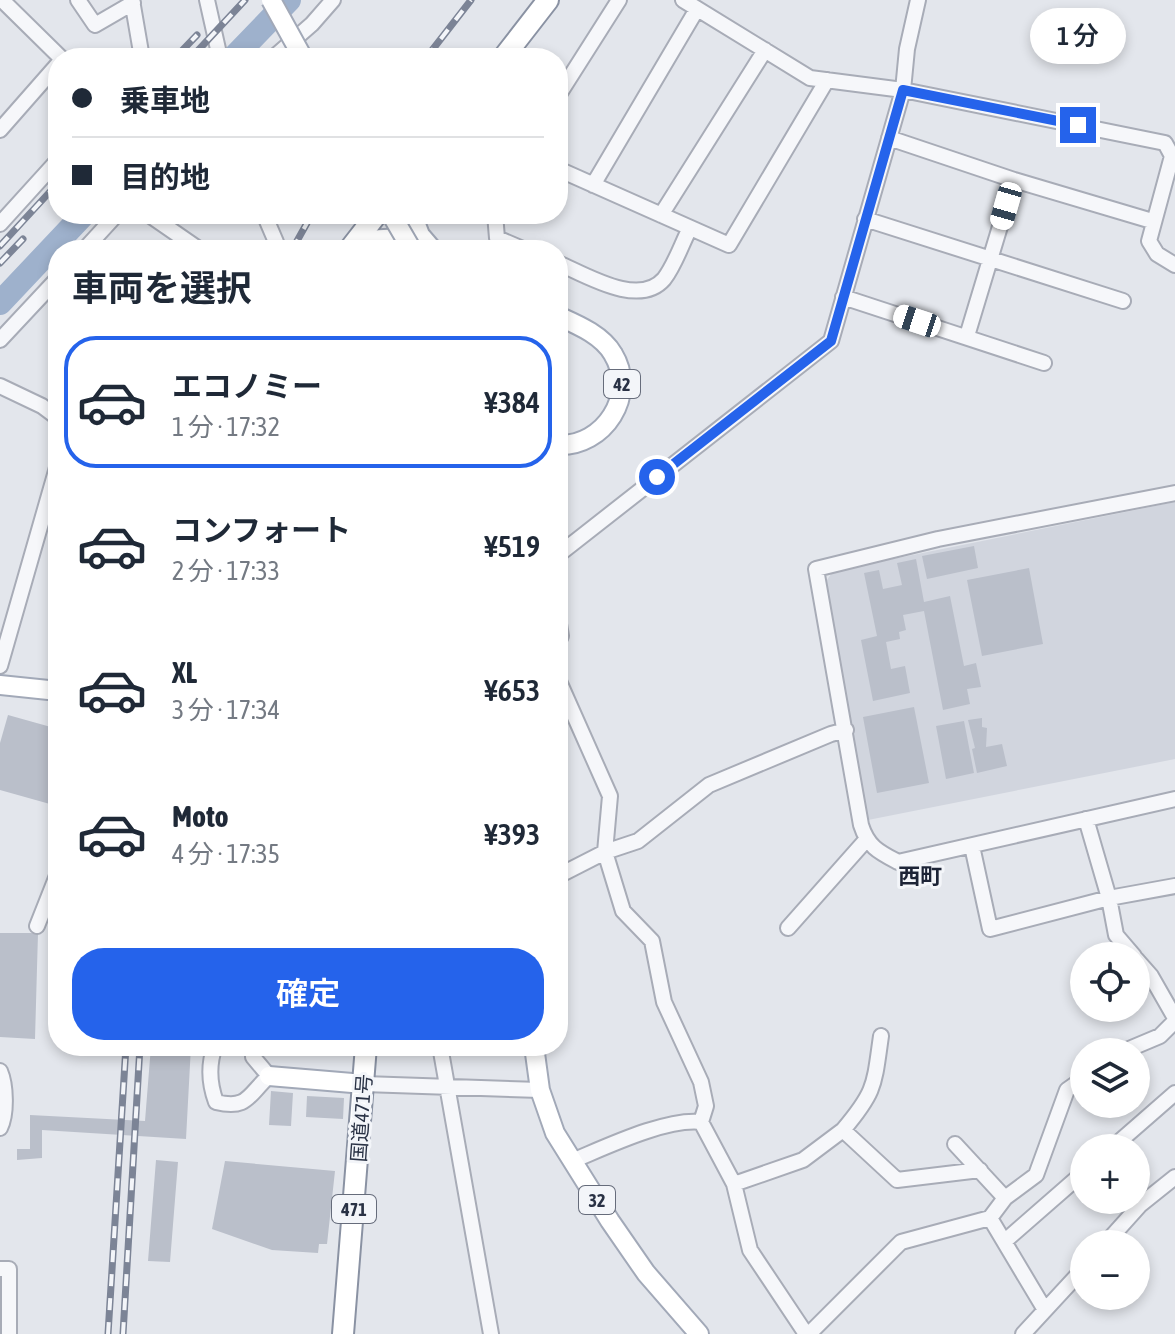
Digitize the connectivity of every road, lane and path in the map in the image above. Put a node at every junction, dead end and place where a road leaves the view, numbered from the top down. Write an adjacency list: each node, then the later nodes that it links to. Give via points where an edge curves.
1 (2, 0): 12 (street)
2 (78, 0): 10 (street, via 95,25)
3 (207, 0): 14 (street)
4 (271, 0): 16 (main road, bridge)
5 (333, 0): 15 (street)
6 (548, 0): 17 (highway)
7 (619, 0): 20 (street)
8 (683, 0): 11 (street)
9 (918, 0): 22 (street)
10 (133, 1): 13 (street)
11 (697, 9): 18 (street); 29 (street)
12 (51, 48)
13 (140, 48)
14 (218, 48)
15 (288, 48)
16 (297, 48)
17 (511, 48)
18 (765, 50): 21 (street, via 810,78); 30 (street)
19 (48, 75): 23 (street)
20 (568, 80)
21 (827, 80): 22 (street); 38 (street, via 729,245)
22 (903, 90): 24 (street); 25 (street)
23 (0, 130)
24 (889, 138): 28 (street); 31 (street)
25 (1170, 144): 32 (street, via 1172,156)
26 (48, 171): 33 (street)
27 (568, 174): 29 (street)
28 (1014, 180): 32 (street); 45 (street)
29 (593, 185): 30 (street)
30 (661, 215): 38 (street)
31 (865, 219): 45 (street); 49 (street)
32 (1152, 221): 46 (street, via 1149,241 1157,254)
33 (0, 224)
34 (108, 224): 39 (street)
35 (162, 224): 40 (street)
36 (369, 224): 41 (highway)
37 (400, 224): 44 (main road, bridge)
38 (690, 228): 47 (street, via 663,280 647,291 628,292)
39 (93, 240)
40 (186, 240)
41 (357, 240)
42 (367, 240): 43 (main road)
43 (399, 240)
44 (416, 240)
45 (991, 258): 50 (street); 52 (street)
46 (1175, 265)
47 (568, 267)
48 (48, 289): 53 (street)
49 (843, 297): 52 (street); 60 (street, via 831,341)
50 (1123, 301)
51 (568, 320): 57 (main road, 42, via 604,343 622,382 615,410 597,434)
52 (967, 336): 54 (street)
53 (0, 340)
54 (1044, 363)
55 (0, 386): 56 (street)
56 (48, 410)
57 (568, 444)
58 (1175, 493): 65 (street, via 938,539 816,569)
59 (48, 499): 61 (street)
60 (568, 547)
61 (0, 666)
62 (0, 685): 63 (main road)
63 (48, 690)
64 (568, 702): 70 (street, via 610,796)
65 (846, 730): 68 (street); 70 (street, via 709,785 638,841)
66 (1175, 799): 67 (street)
67 (1086, 819): 69 (street); 74 (street)
68 (866, 840): 69 (street, via 898,862); 76 (street)
69 (972, 846): 74 (street, via 990,929)
70 (605, 852): 71 (street); 94 (street, via 623,911 652,941 664,1002 701,1082 706,1106)
71 (568, 871)
72 (1175, 886): 74 (street)
73 (48, 898): 75 (street)
74 (1109, 898): 77 (street)
75 (37, 926)
76 (788, 928)
77 (1122, 942)
78 (1150, 975): 79 (street)
79 (1175, 1020): 81 (street)
80 (881, 1036): 96 (street, via 874,1087)
81 (1150, 1040)
82 (211, 1056): 88 (street, via 216,1102 245,1103)
83 (253, 1056): 88 (street)
84 (365, 1056): 89 (highway, 国道471号 / 471)
85 (442, 1056): 90 (street)
86 (535, 1056): 92 (main road, 32)
87 (0, 1071): 95 (street)
88 (269, 1076): 89 (main road)
89 (364, 1084): 90 (street); 112 (highway, 国道471号 / 471)
90 (447, 1087): 92 (street); 113 (street)
91 (1070, 1088): 104 (street, via 1036,1175)
92 (540, 1090): 99 (main road, 32)
93 (1175, 1093): 97 (street)
94 (701, 1122): 99 (street, via 687,1120); 102 (street)
95 (0, 1128)
96 (843, 1130): 100 (street, via 897,1180); 102 (street, via 803,1160)
97 (1128, 1134)
98 (955, 1144): 100 (street)
99 (572, 1161): 114 (main road, 32, via 646,1273)
100 (980, 1170): 104 (street)
101 (1175, 1177): 106 (street)
102 (734, 1184): 115 (street, via 750,1250)
103 (1070, 1184): 107 (street)
104 (1005, 1198): 105 (street)
105 (990, 1218): 107 (street); 115 (street, via 901,1242)
106 (1118, 1230)
107 (1005, 1241): 110 (street)
108 (0, 1269): 111 (street, via 9,1269)
109 (1070, 1283): 110 (street)
110 (1045, 1310): 116 (street)
111 (9, 1334)
112 (343, 1334)
113 (491, 1334)
114 (699, 1334)
115 (808, 1334)
116 (1023, 1334)

